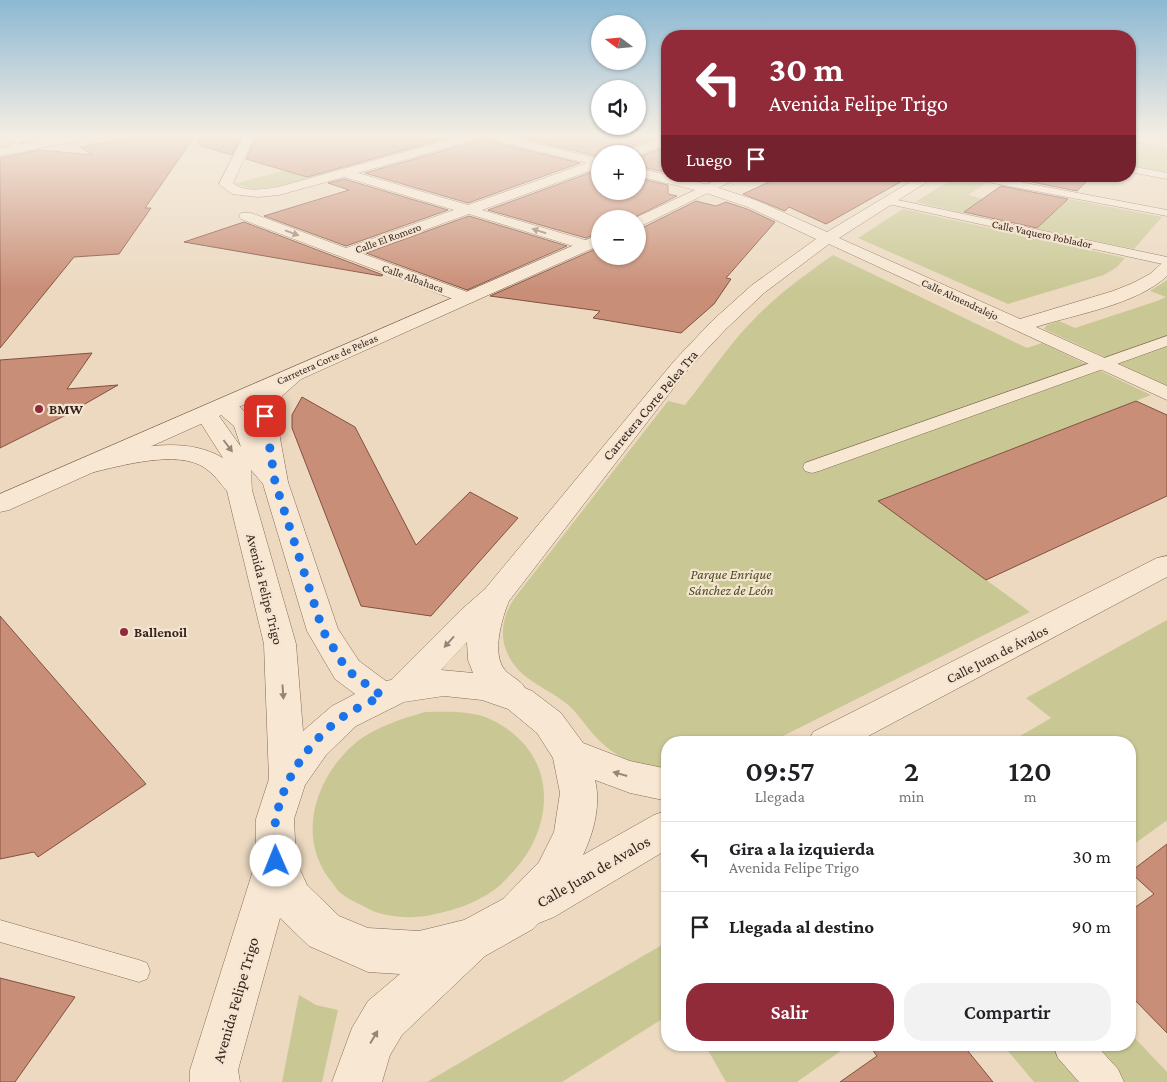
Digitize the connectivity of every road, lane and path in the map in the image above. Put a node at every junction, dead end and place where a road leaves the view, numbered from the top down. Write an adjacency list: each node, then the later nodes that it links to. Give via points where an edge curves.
1 (229, 187): 2 (street, via 255,193)
2 (292, 187)
3 (337, 187): 12 (street)
4 (393, 187): 14 (street)
5 (529, 187): 14 (street, Calle El Romero)
6 (732, 187): 10 (street)
7 (911, 187): 11 (street, Carretera Corte Pelea Tra)
8 (1031, 187): 16 (street)
9 (711, 188): 10 (street, Calle Almendralejo); 13 (street)
10 (747, 200): 13 (street, Calle Almendralejo); 18 (street, Calle Almendralejo)
11 (888, 201): 18 (street, Carretera Corte Pelea Tra); 22 (street, Calle Vaquero Poblador)
12 (292, 202)
13 (675, 206): 17 (street)
14 (466, 209): 19 (street, one-way to 14); 21 (street, Calle El Romero)
15 (264, 210): 21 (street, Calle Albahaca, one-way to 21, via 246,216)
16 (1167, 214)
17 (646, 219)
18 (828, 239): 25 (street, Calle Almendralejo); 37 (street, Carretera Corte Pelea Tra, via 759,288 682,364)
19 (591, 241)
20 (591, 243): 24 (street, Carretera Corte de Peleas)
21 (347, 253): 24 (street, Calle Albahaca)
22 (1167, 262)
23 (1167, 268): 25 (street, via 1142,287)
24 (467, 298): 28 (street, Carretera Corte de Peleas)
25 (1018, 326): 27 (street, Calle Almendralejo)
26 (1167, 341): 27 (street)
27 (1102, 364): 29 (street, Calle Almendralejo); 31 (street)
28 (298, 372): 30 (street, Carretera Corte de Peleas); 33 (street, via 272,395 265,416)
29 (1167, 394)
30 (214, 410): 32 (street, Carretera Corte de Peleas); 33 (street, via 220,407 234,412 244,422 262,468); 34 (street, Avenida Felipe Trigo, one-way to 34, via 206,414 235,455 241,473)
31 (812, 467)
32 (76, 470): 34 (street, Avenida Felipe Trigo, via 120,458 183,453 210,460); 35 (street, Carretera Corte de Peleas)
33 (275, 482): 38 (street, via 323,631 347,670)
34 (240, 490): 42 (street, Avenida Felipe Trigo, one-way to 42, via 280,644)
35 (0, 504)
36 (1167, 565): 40 (street, Calle Juan de Ávalos)
37 (496, 596): 38 (street, Carretera Corte Pelea Tra, one-way to 38, via 476,612 432,662); 39 (street, Carretera Corte Pelea Tra, via 485,624 484,661 494,680)
38 (392, 692): 39 (street, via 444,683 484,687); 42 (street, via 344,716 313,744)
39 (520, 700): 41 (street, Carretera Corte Pelea Tra, via 549,723)
40 (838, 736)
41 (570, 754): 43 (street, one-way to 41, via 611,771); 46 (street, via 579,792 573,834 553,876)
42 (288, 779): 45 (street, via 275,819)
43 (661, 784)
44 (661, 832): 46 (street, Calle Juan de Avalos)
45 (276, 861): 48 (street, via 292,900 324,931 368,950 419,953); 51 (street, Avenida Felipe Trigo)
46 (518, 914): 48 (street, Calle Juan de Avalos)
47 (0, 931): 49 (lane)
48 (471, 940): 52 (street, one-way to 48, via 369,1045 385,1018)
49 (139, 970)
50 (1077, 1051): 53 (street)
51 (211, 1078)
52 (357, 1082)
53 (1105, 1082)

